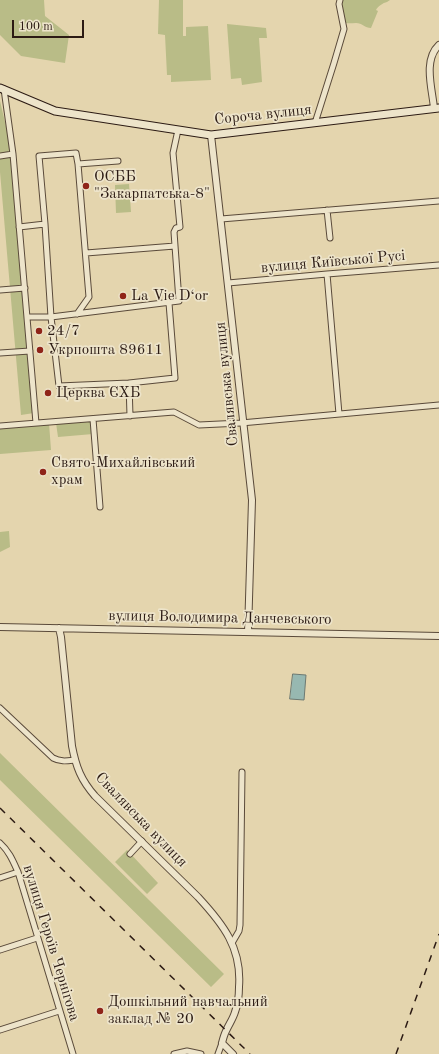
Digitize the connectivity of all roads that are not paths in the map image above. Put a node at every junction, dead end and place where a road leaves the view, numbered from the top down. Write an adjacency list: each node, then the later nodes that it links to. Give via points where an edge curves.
1 (340, 0): 5 (street, via 344,29)
2 (439, 45): 4 (street, via 433,50 429,68)
3 (2, 89): 6 (main road, Сороча вулиця, via 55,111); 8 (street)
4 (437, 108): 5 (main road, Сороча вулиця)
5 (315, 122): 7 (main road, Сороча вулиця)
6 (178, 130): 7 (main road, Сороча вулиця); 18 (street, via 173,153 180,227 174,232)
7 (211, 135): 14 (street, Свалявська вулиця)
8 (13, 154): 9 (street); 16 (street)
9 (0, 156)
10 (118, 161): 11 (street)
11 (78, 164): 15 (street, via 76,153 39,156); 19 (street)
12 (439, 201): 13 (street)
13 (327, 210): 14 (street); 17 (street)
14 (221, 219): 22 (street, Свалявська вулиця)
15 (45, 224): 16 (street); 27 (street)
16 (19, 227): 23 (street)
17 (330, 238)
18 (175, 246): 19 (street); 25 (street, via 179,301)
19 (86, 253): 26 (street, via 89,297)
20 (439, 265): 21 (street, вулиця Київської Русі)
21 (327, 274): 22 (street, вулиця Київської Русі); 33 (street)
22 (228, 283): 37 (street, Свалявська вулиця)
23 (25, 288): 24 (street); 28 (street)
24 (0, 290)
25 (168, 303): 26 (street); 31 (street, via 175,378)
26 (77, 314): 27 (street)
27 (51, 317): 28 (street); 31 (street, via 59,386)
28 (27, 318): 29 (street)
29 (30, 350): 30 (street); 36 (street)
30 (0, 353)
31 (129, 383): 34 (street)
32 (439, 405): 33 (street)
33 (339, 414): 37 (street)
34 (130, 416): 35 (street); 37 (street, via 174,412 199,425)
35 (93, 418): 36 (street); 39 (street)
36 (36, 423): 38 (street)
37 (244, 423): 42 (street, Свалявська вулиця, via 252,500)
38 (0, 426)
39 (100, 507)
40 (0, 627): 41 (street, вулиця Володимира Данчевського)
41 (59, 628): 42 (street, вулиця Володимира Данчевського); 45 (street, Свалявська вулиця)
42 (248, 632): 43 (street, вулиця Володимира Данчевського)
43 (439, 636)
44 (0, 708): 45 (street, via 53,758 64,762)
45 (75, 760): 47 (street, Свалявська вулиця, via 88,788)
46 (242, 772): 53 (street, via 240,925)
47 (142, 841): 49 (street); 53 (street, Свалявська вулиця, via 211,911)
48 (0, 843): 50 (street, вулиця Героїв Чернігова, via 8,852)
49 (130, 854)
50 (18, 872): 51 (street); 52 (street, вулиця Героїв Чернігова)
51 (0, 878)
52 (37, 938): 54 (street); 55 (street, вулиця Героїв Чернігова)
53 (232, 943): 57 (street, Свалявська вулиця, via 239,963 239,994 236,1011)
54 (0, 950)
55 (59, 1011): 56 (street); 58 (street, вулиця Героїв Чернігова)
56 (0, 1030)
57 (222, 1043): 61 (street); 62 (street); 63 (street)
58 (73, 1054)
59 (174, 1054): 60 (street, via 187,1051)
60 (200, 1054)
61 (218, 1054)
62 (225, 1054)
63 (233, 1054)

